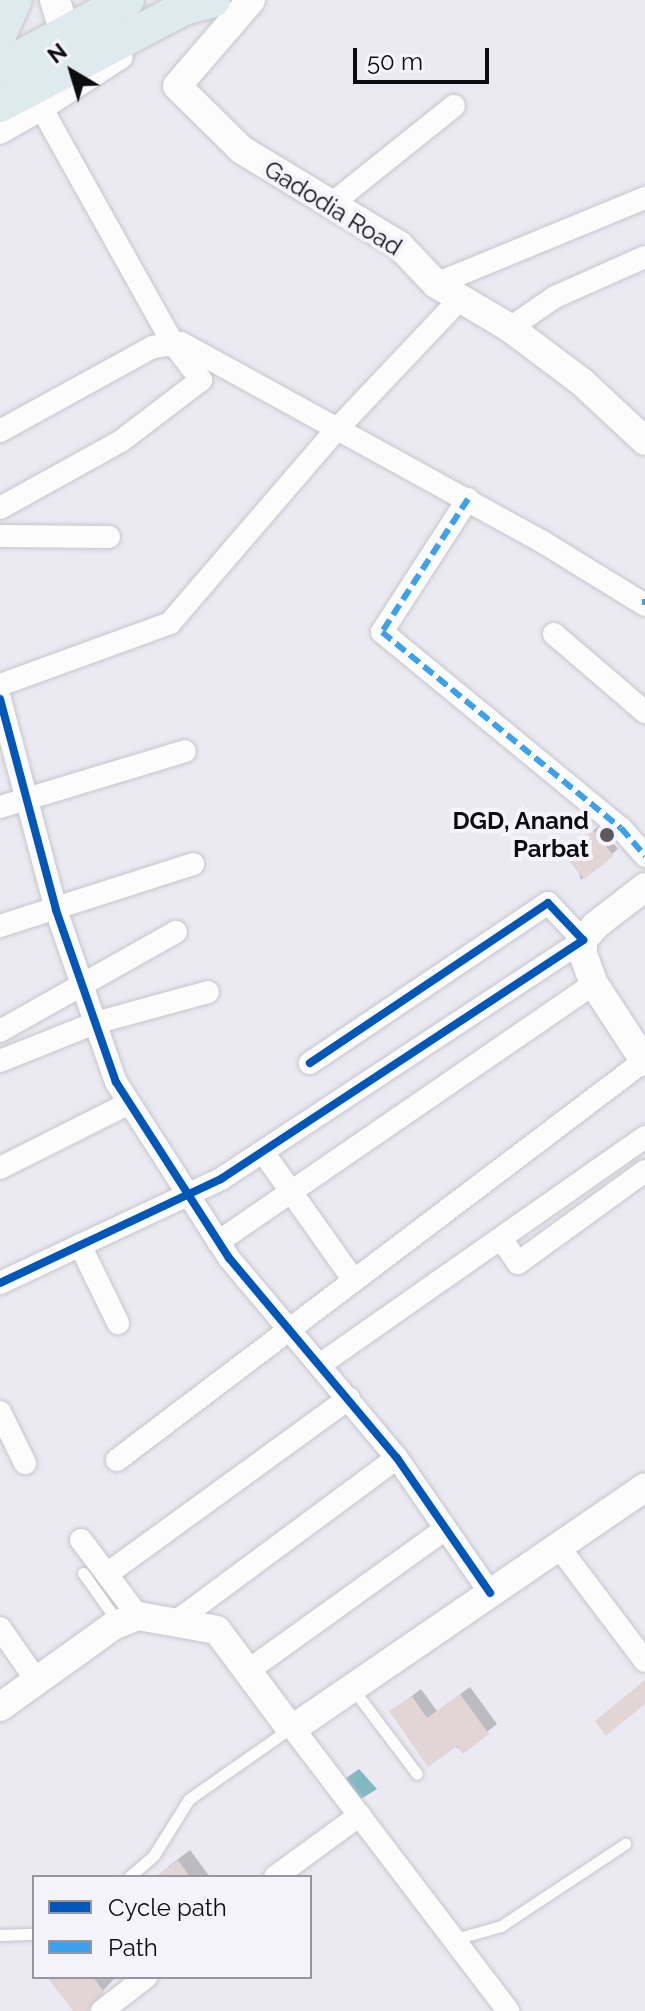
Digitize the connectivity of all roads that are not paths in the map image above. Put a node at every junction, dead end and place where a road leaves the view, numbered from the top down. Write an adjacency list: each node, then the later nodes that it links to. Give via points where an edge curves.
1 (15, 0): 7 (main road)
2 (55, 0): 9 (main road)
3 (213, 0): 8 (main road, via 184,8)
4 (243, 0): 13 (street, via 189,17)
5 (251, 0): 16 (street, Gadodia Road, via 177,86 242,150)
6 (106, 5): 8 (main road); 9 (main road)
7 (0, 33)
8 (109, 47): 9 (main road)
9 (70, 50): 10 (main road); 11 (main road)
10 (0, 68)
11 (0, 105)
12 (454, 106): 16 (street)
13 (42, 109): 14 (street); 21 (street)
14 (0, 133)
15 (645, 198): 18 (street)
16 (329, 206): 18 (street, Gadodia Road, via 399,245)
17 (645, 257): 20 (street, via 555,297)
18 (436, 284): 19 (street, Gadodia Road)
19 (461, 298): 20 (street, Gadodia Road); 22 (street)
20 (510, 328): 24 (street, Gadodia Road, via 598,394)
21 (172, 342): 22 (street); 23 (street, via 153,347); 26 (street, via 200,377 197,387 121,441)
22 (338, 428): 25 (street); 31 (street, via 170,623)
23 (0, 431)
24 (644, 439)
25 (468, 499): 29 (street); 37 (street, via 382,632 621,828)
26 (0, 508)
27 (0, 536): 28 (street)
28 (109, 537)
29 (644, 602)
30 (554, 634): 33 (street)
31 (0, 685)
32 (0, 699): 35 (street)
33 (645, 712)
34 (185, 751): 35 (street)
35 (28, 799): 36 (street); 40 (street)
36 (0, 807)
37 (645, 856)
38 (193, 864): 40 (street)
39 (645, 887): 43 (street)
40 (56, 910): 41 (street); 45 (street)
41 (0, 926)
42 (176, 932): 45 (street)
43 (583, 940): 44 (street); 51 (street, via 548,903); 54 (street)
44 (594, 984): 50 (street); 57 (street)
45 (83, 987): 47 (street); 48 (street)
46 (208, 992): 47 (street)
47 (95, 1023): 49 (street); 52 (street)
48 (0, 1031)
49 (0, 1061)
50 (645, 1061): 62 (street)
51 (310, 1063)
52 (129, 1103): 55 (street); 58 (street)
53 (645, 1137): 59 (street)
54 (263, 1152): 57 (street); 58 (street)
55 (0, 1168)
56 (645, 1171): 59 (street, via 518,1263)
57 (292, 1192): 60 (street); 62 (street)
58 (188, 1196): 60 (street); 61 (street)
59 (502, 1240): 66 (street)
60 (218, 1242): 65 (street)
61 (80, 1245): 63 (street); 64 (street)
62 (353, 1279): 65 (street)
63 (0, 1283)
64 (118, 1323)
65 (291, 1329): 66 (street); 70 (street)
66 (321, 1364): 67 (street)
67 (349, 1398): 69 (street); 77 (street)
68 (2, 1421): 71 (street)
69 (397, 1458): 73 (street); 80 (street)
70 (117, 1460)
71 (25, 1463)
72 (645, 1487): 75 (street)
73 (445, 1529): 78 (street); 83 (street)
74 (81, 1540): 77 (street)
75 (558, 1546): 78 (street); 82 (street)
76 (83, 1573): 79 (lane)
77 (107, 1574): 79 (street)
78 (490, 1593): 85 (street)
79 (128, 1619): 80 (street); 84 (street)
80 (178, 1620): 83 (street, via 217,1630)
81 (0, 1628): 84 (street)
82 (645, 1661)
83 (249, 1670): 87 (street)
84 (37, 1681): 86 (street)
85 (352, 1688): 87 (street); 88 (lane)
86 (0, 1707)
87 (292, 1727): 89 (street); 91 (lane, via 189,1799 154,1855)
88 (417, 1774)
89 (360, 1815): 92 (street); 95 (street)
90 (625, 1844): 95 (lane, via 501,1926)
91 (131, 1875)
92 (278, 1875)
93 (32, 1934): 94 (lane)
94 (0, 1935)
95 (455, 1939): 98 (street)
96 (143, 1979): 97 (street)
97 (102, 2011)
98 (508, 2011)

